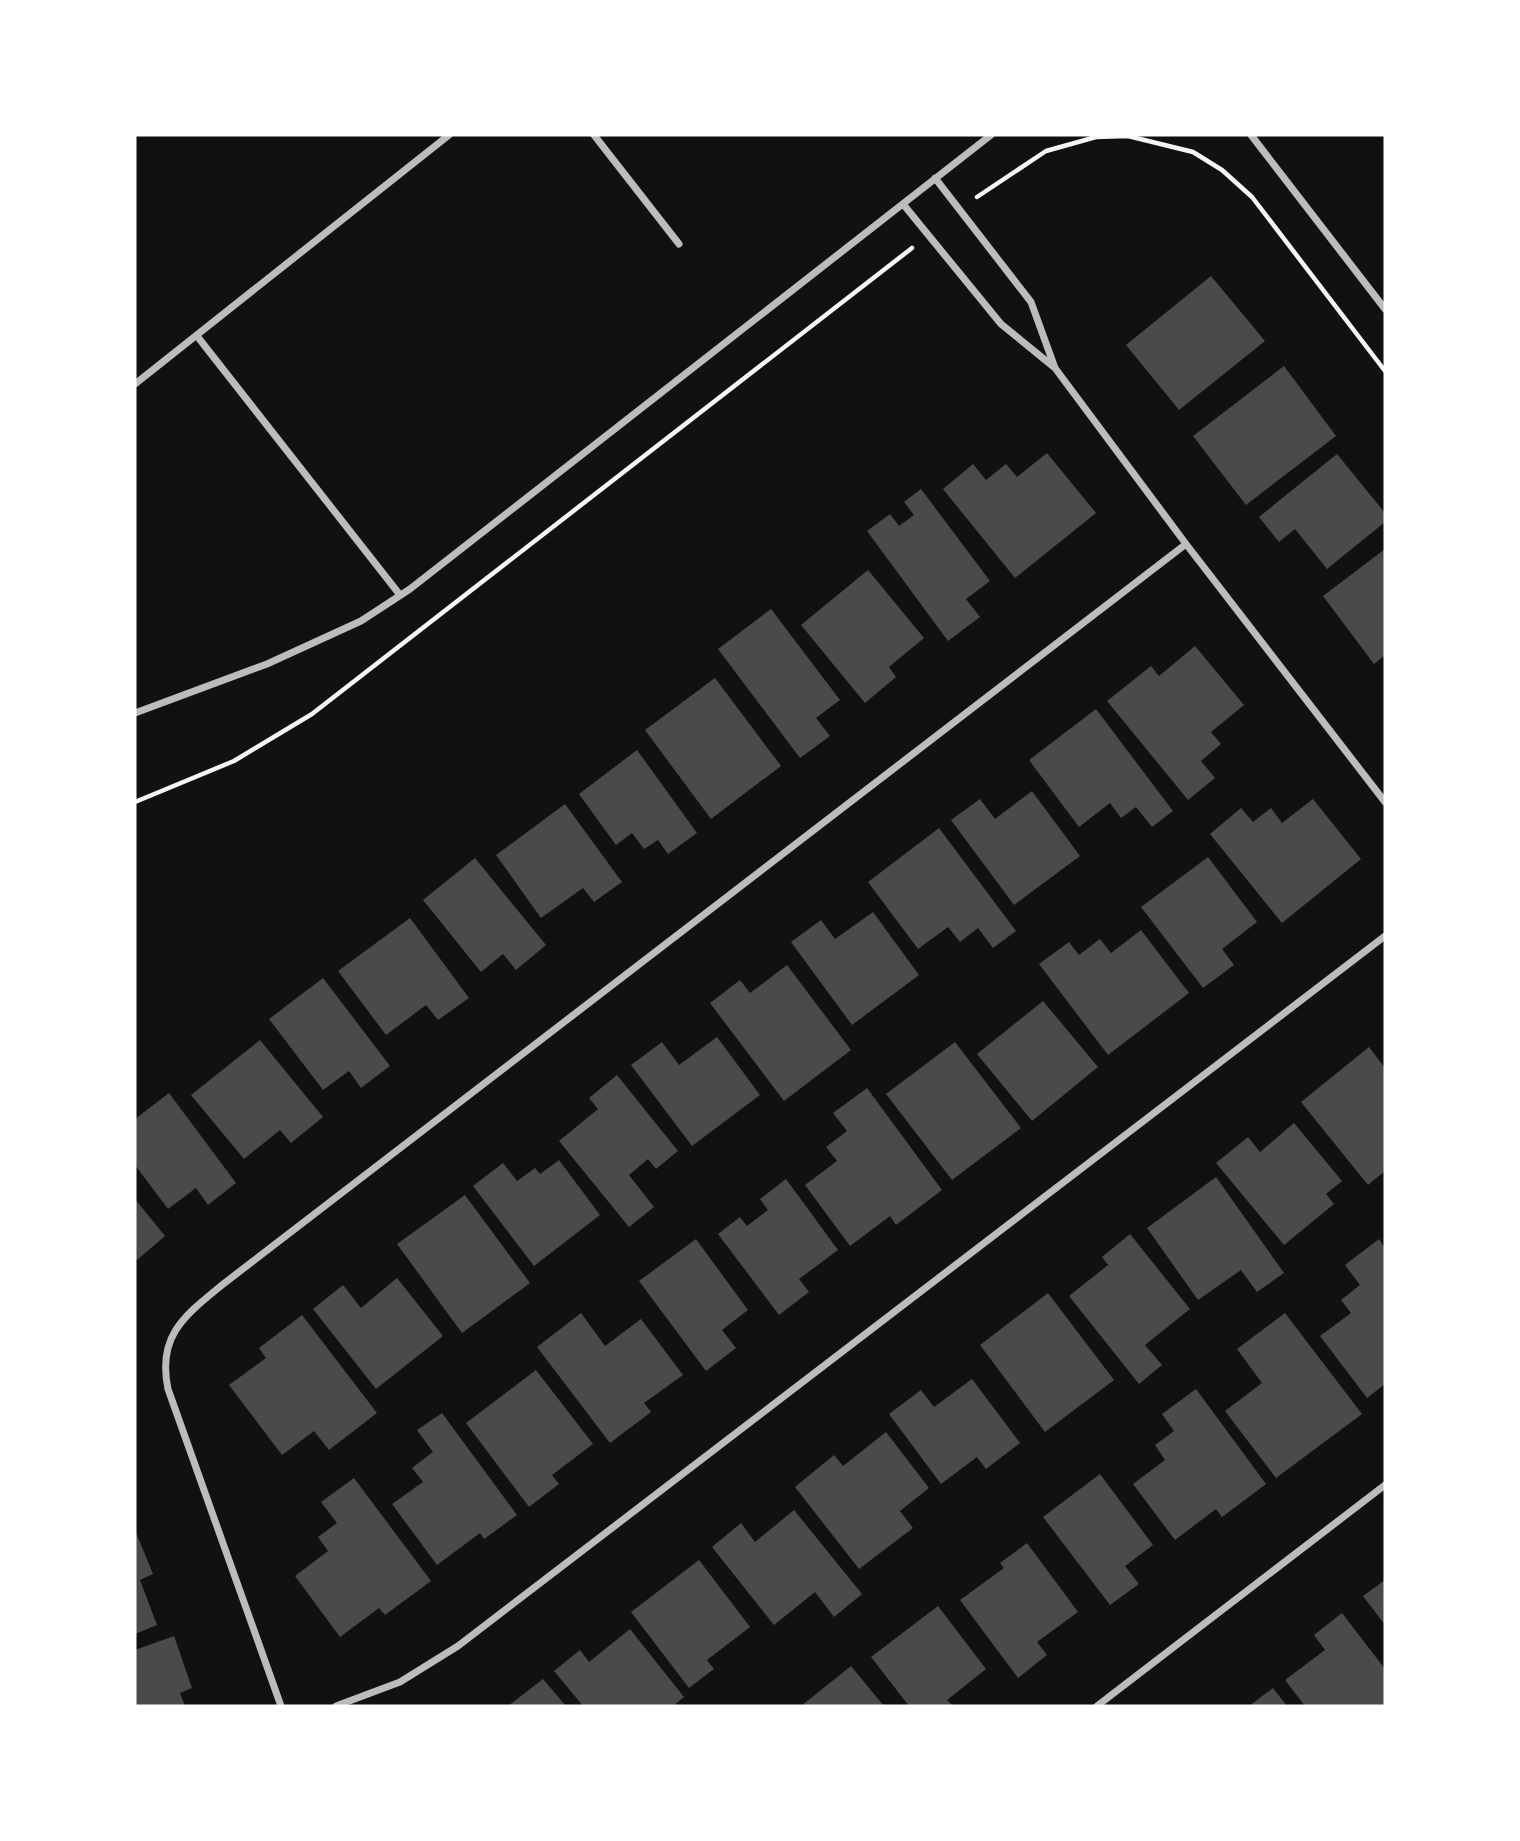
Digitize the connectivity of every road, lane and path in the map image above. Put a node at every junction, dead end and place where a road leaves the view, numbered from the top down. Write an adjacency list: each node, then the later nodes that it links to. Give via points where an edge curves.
1 (449, 135): 11 (street)
2 (594, 135): 9 (street)
3 (990, 135): 5 (street)
4 (1251, 135): 10 (street)
5 (935, 178): 6 (street); 7 (street)
6 (903, 204): 8 (street); 16 (street)
7 (960, 210): 12 (street, via 1031,302); 13 (path, via 1021,165 1061,144 1113,136 1193,152 1242,187)
8 (928, 235): 12 (street, via 1001,324); 18 (path, via 312,714 234,761)
9 (679, 244)
10 (1385, 309)
11 (197, 335): 14 (street); 16 (street)
12 (1055, 368): 15 (street)
13 (1385, 371)
14 (135, 383)
15 (1186, 544): 19 (street); 22 (street, via 222,1285 174,1331 163,1366 168,1389)
16 (400, 595): 17 (street, via 361,621 267,664)
17 (135, 713)
18 (135, 802)
19 (1385, 802)
20 (1385, 936): 23 (street, via 458,1646 400,1682)
21 (1385, 1485): 24 (street)
22 (281, 1706)
23 (336, 1706)
24 (1097, 1706)

